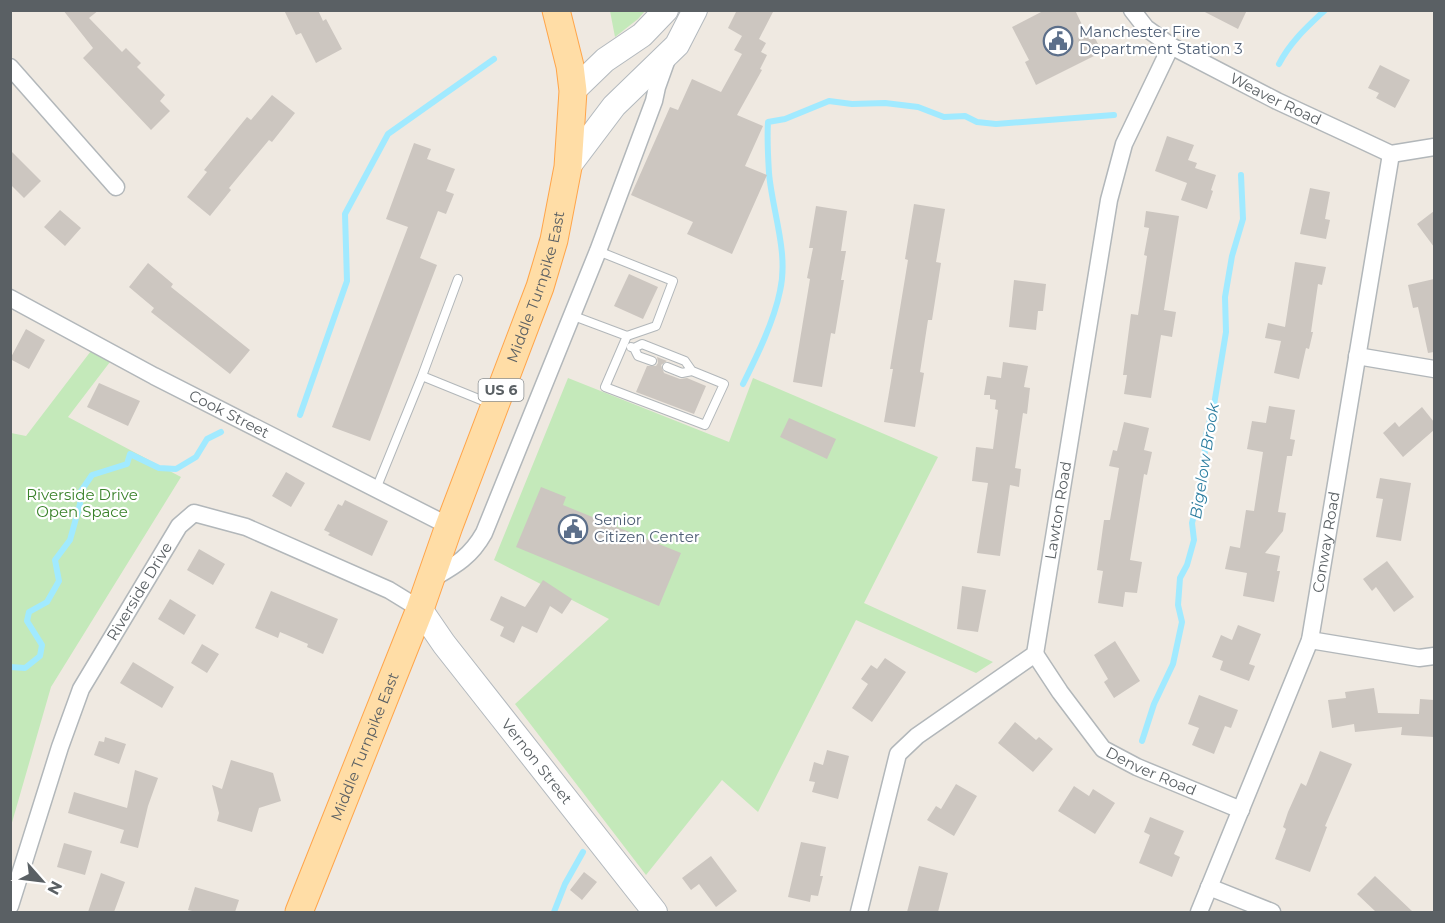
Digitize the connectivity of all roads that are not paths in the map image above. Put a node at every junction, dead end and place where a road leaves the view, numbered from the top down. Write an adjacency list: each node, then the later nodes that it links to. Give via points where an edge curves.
1 (556, 10): 8 (main road, US 6)
2 (666, 10): 8 (street)
3 (695, 10): 6 (street, Middle Turnpike East)
4 (1132, 10): 5 (street, Weaver Road, via 1146,28)
5 (1171, 46): 10 (street, Weaver Road); 31 (street, Lawton Road, via 1124,144 1109,200)
6 (668, 54): 11 (street, Middle Turnpike East, via 614,106); 13 (street, Middle Turnpike East)
7 (10, 67): 12 (street)
8 (573, 91): 11 (main road, US 6)
9 (1434, 147): 10 (street)
10 (1391, 154): 19 (street, Conway Road)
11 (568, 167): 25 (main road, Middle Turnpike East / US 6, via 540,287)
12 (116, 186)
13 (598, 251): 16 (street, Middle Turnpike East); 17 (lane, via 673,281 656,326)
14 (458, 279): 24 (lane)
15 (10, 298): 26 (street, Cook Street)
16 (570, 315): 17 (lane); 28 (street, Middle Turnpike East, via 484,533 464,559)
17 (625, 340): 18 (lane); 23 (lane, via 605,387 705,425 724,384)
18 (634, 348): 20 (lane, via 638,356); 23 (lane, via 642,344 685,361)
19 (1357, 356): 22 (street); 30 (street, Conway Road)
20 (652, 361)
21 (667, 367): 23 (lane, via 682,373)
22 (1434, 369)
23 (692, 371)
24 (422, 376): 25 (lane); 26 (lane)
25 (494, 406): 27 (main road, Middle Turnpike East / US 6)
26 (376, 489): 27 (street, Cook Street)
27 (449, 526): 28 (main road, Middle Turnpike East / US 6)
28 (430, 580): 29 (main road, Middle Turnpike East / US 6)
29 (420, 609): 35 (street, Riverside Drive, via 389,590 246,527 195,513 179,526 81,689); 36 (main road, Middle Turnpike East / US 6); 37 (street, Vernon Street)
30 (1310, 640): 32 (street); 33 (street, Conway Road)
31 (1035, 654): 33 (street, Denver Road, via 1103,749); 38 (street, via 917,736 898,754)
32 (1434, 656)
33 (1241, 810): 34 (street, Conway Road)
34 (1209, 887): 39 (street, Conway Road); 40 (street)
35 (10, 906)
36 (299, 912)
37 (655, 912)
38 (859, 912)
39 (1199, 912)
40 (1272, 912)

